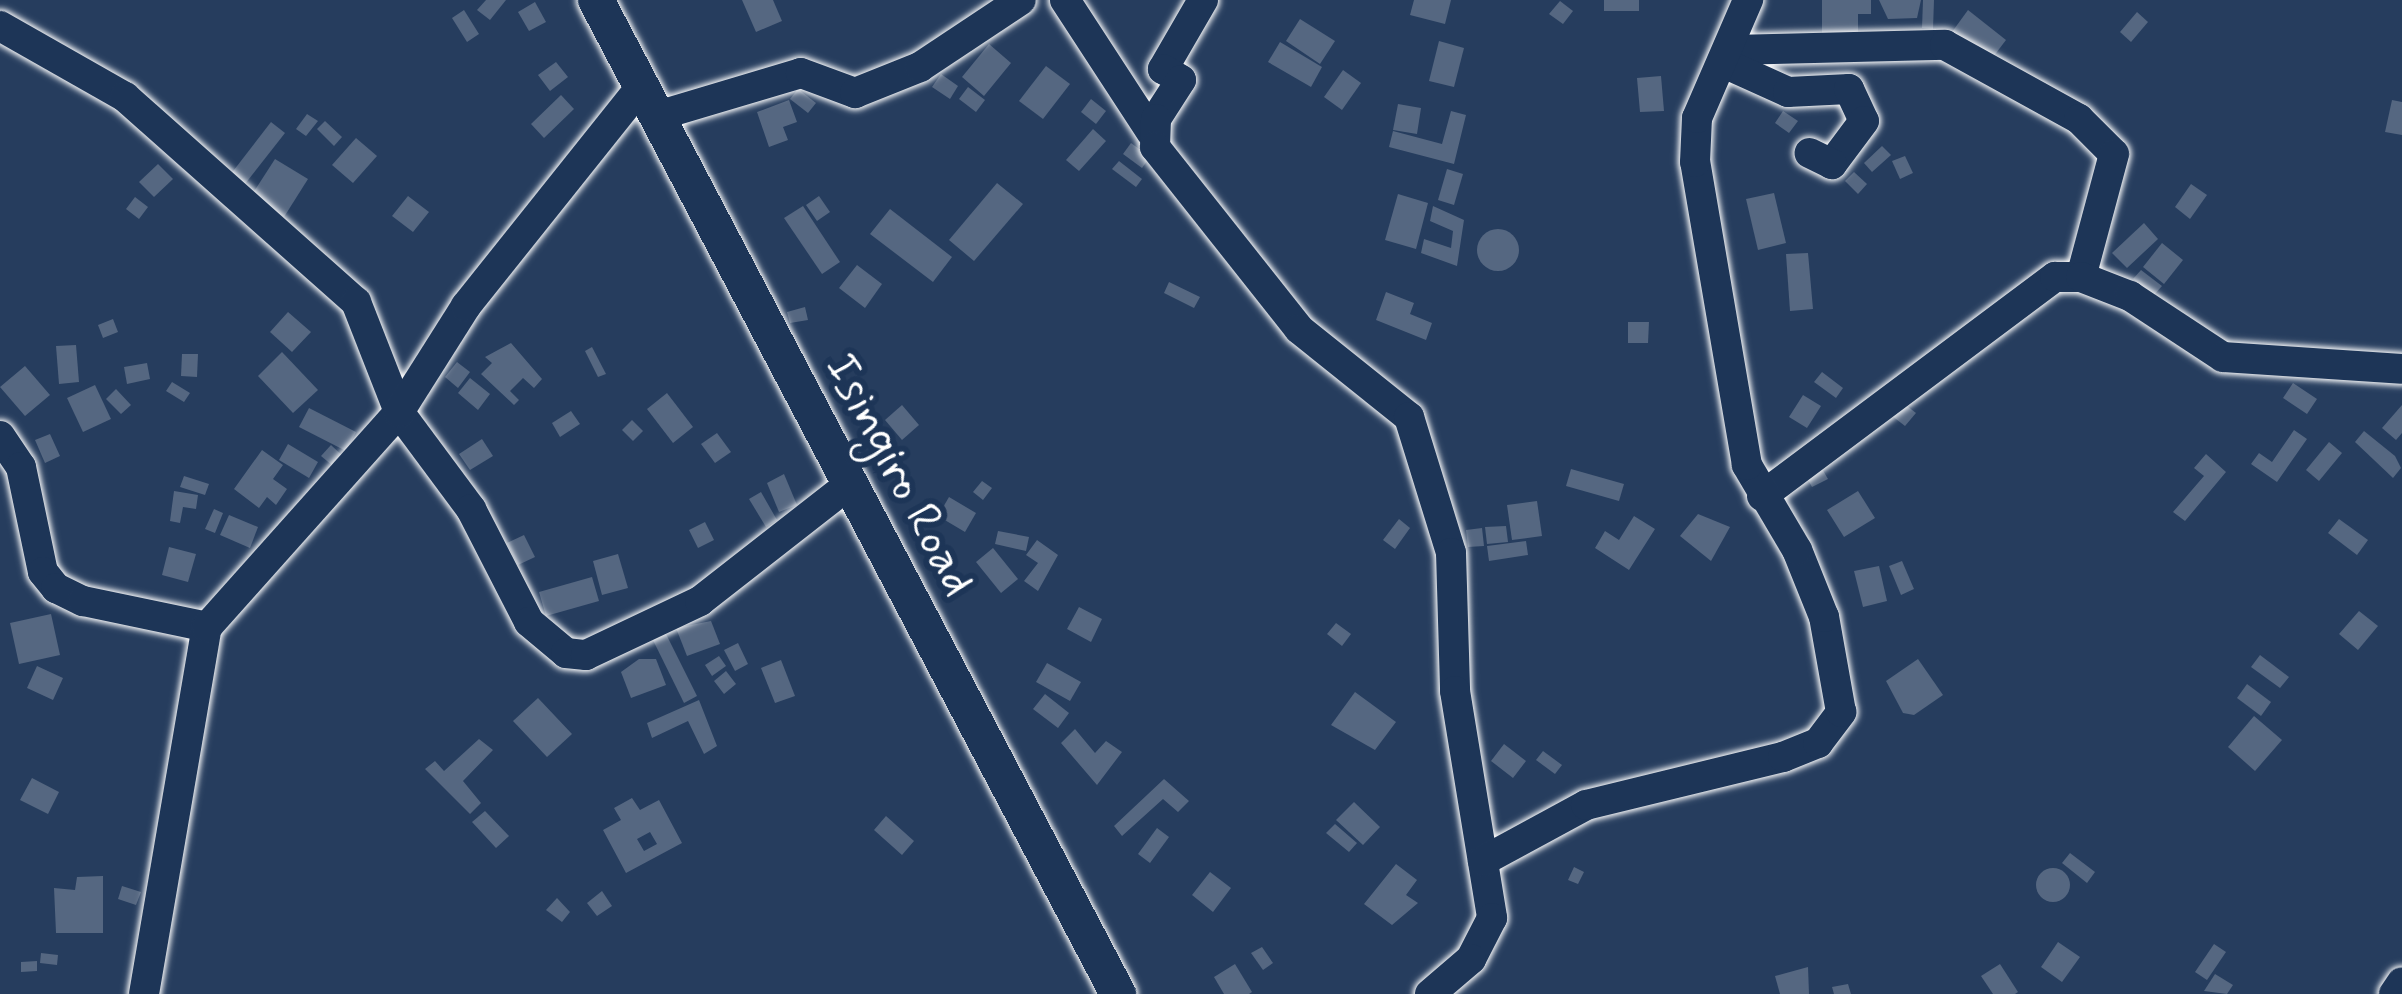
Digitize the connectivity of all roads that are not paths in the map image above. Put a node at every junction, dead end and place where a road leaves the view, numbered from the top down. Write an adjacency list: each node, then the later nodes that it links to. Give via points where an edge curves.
1 (596, 0): 8 (main road, Isingiro Road)
2 (1021, 0): 8 (street, via 920,67 855,93 800,73)
3 (1065, 0): 9 (street)
4 (1203, 0): 9 (street, via 1163,70 1181,80)
5 (1748, 0): 7 (street)
6 (0, 26): 13 (street, via 125,97 356,302)
7 (1730, 57): 10 (street, via 1788,92 1849,88 1864,121 1832,164); 11 (street, via 1945,45 2079,119 2114,154); 16 (street, via 1693,139 1741,441)
8 (649, 102): 13 (street, via 466,306); 15 (main road, Isingiro Road)
9 (1151, 132): 18 (street, via 1178,181 1299,329 1414,428 1451,553 1455,692)
10 (1809, 153)
11 (2081, 277): 12 (street, via 2130,296 2223,357); 16 (street, via 2041,284)
12 (2402, 369)
13 (400, 412): 15 (street, via 471,509 529,622 566,653 586,655 700,601); 17 (street)
14 (0, 436): 17 (street, via 20,467 44,572 56,588)
15 (850, 484): 21 (main road, Isingiro Road)
16 (1762, 496): 18 (street, via 1798,550 1824,617 1843,693 1833,729 1740,771 1586,805)
17 (207, 627): 20 (street)
18 (1483, 861): 22 (street, via 1492,892 1486,938)
19 (2402, 982): 23 (street)
20 (145, 994)
21 (1118, 994)
22 (1430, 994)
23 (2394, 994)

